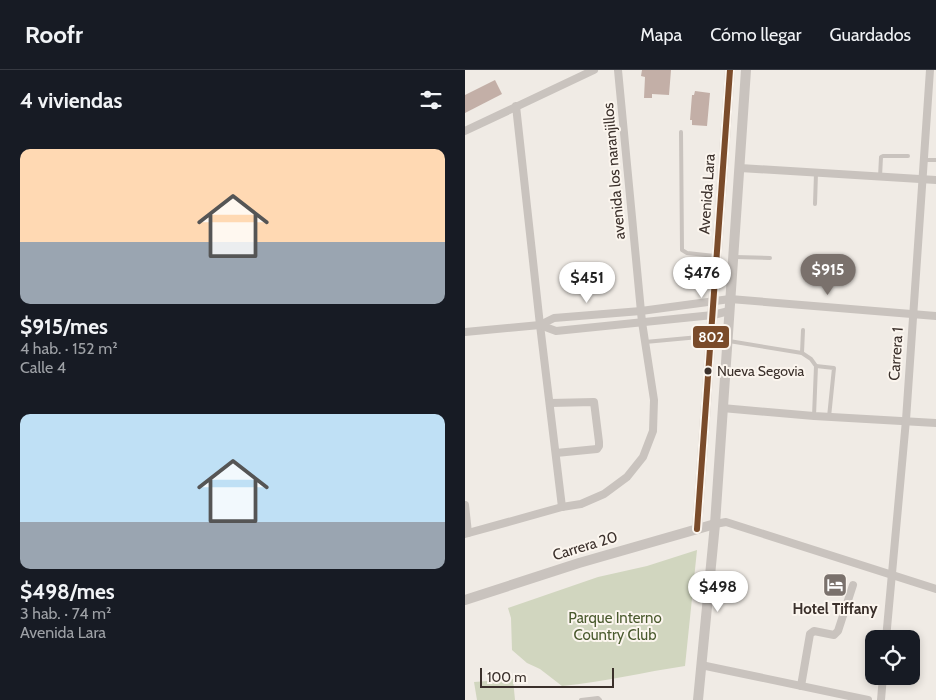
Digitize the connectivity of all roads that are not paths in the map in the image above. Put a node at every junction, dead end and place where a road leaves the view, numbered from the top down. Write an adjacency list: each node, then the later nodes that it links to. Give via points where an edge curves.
1 (594, 70): 6 (street)
2 (618, 70): 23 (street, avenida los naranjillos)
3 (730, 70): 18 (street, Avenida Lara)
4 (746, 70): 12 (street, Avenida Lara)
5 (930, 70): 10 (street, Carrera 1)
6 (516, 106): 7 (street); 29 (street)
7 (465, 131)
8 (681, 132): 18 (lane, via 682,250)
9 (908, 156): 14 (lane, via 883,156)
10 (924, 160): 11 (lane); 15 (street, Carrera 1)
11 (936, 160)
12 (740, 168): 13 (street); 19 (street, Avenida Lara)
13 (817, 173): 14 (street); 17 (lane)
14 (880, 177): 15 (street)
15 (923, 179): 16 (street); 26 (street, Carrera 1)
16 (936, 180)
17 (815, 204)
18 (717, 256): 22 (street, Avenida Lara)
19 (733, 257): 20 (lane); 21 (street, Avenida Lara)
20 (770, 258)
21 (730, 299): 22 (street); 24 (street, Avenida Lara); 26 (street)
22 (714, 301): 23 (street); 25 (street, Avenida Lara)
23 (641, 311): 28 (street, avenida los naranjillos); 29 (street, via 554,318)
24 (729, 312): 25 (street); 33 (street, Avenida Lara)
25 (713, 315): 28 (street); 32 (street, Avenida Lara)
26 (913, 315): 27 (street); 41 (street, Carrera 1)
27 (936, 316)
28 (642, 322): 29 (street, via 556,331); 34 (street, avenida los naranjillos)
29 (540, 325): 31 (street); 37 (street)
30 (803, 330): 35 (lane)
31 (465, 332)
32 (711, 336): 34 (lane); 47 (street, Avenida Lara)
33 (727, 341): 35 (lane); 38 (street, Avenida Lara)
34 (645, 342): 45 (street, avenida los naranjillos, via 654,400 653,431 643,457 627,478 604,494 581,504)
35 (802, 354): 36 (lane)
36 (816, 366): 39 (lane); 40 (lane, via 834,368)
37 (550, 402): 43 (street); 43 (street, via 594,402 599,442 597,449)
38 (722, 408): 39 (street); 46 (street, Avenida Lara)
39 (814, 416): 40 (street)
40 (829, 417): 41 (street)
41 (906, 420): 42 (street); 49 (street, Carrera 1)
42 (936, 423)
43 (556, 453): 45 (street)
44 (465, 505): 48 (street)
45 (562, 507): 48 (street, avenida los naranjillos)
46 (715, 524): 47 (street, Carrera 20); 49 (street, via 726,522); 54 (street, Avenida Lara)
47 (697, 529): 52 (street, Carrera 20)
48 (466, 534)
49 (891, 575): 51 (street); 53 (street, Carrera 1)
50 (853, 585): 56 (street, via 835,635 814,631 810,634)
51 (936, 589)
52 (465, 600)
53 (887, 630)
54 (701, 665): 56 (street); 59 (street, Avenida Lara)
55 (882, 685): 61 (street)
56 (801, 686): 60 (street)
57 (581, 700): 58 (lane)
58 (600, 700)
59 (698, 700)
60 (868, 700)
61 (881, 700)

